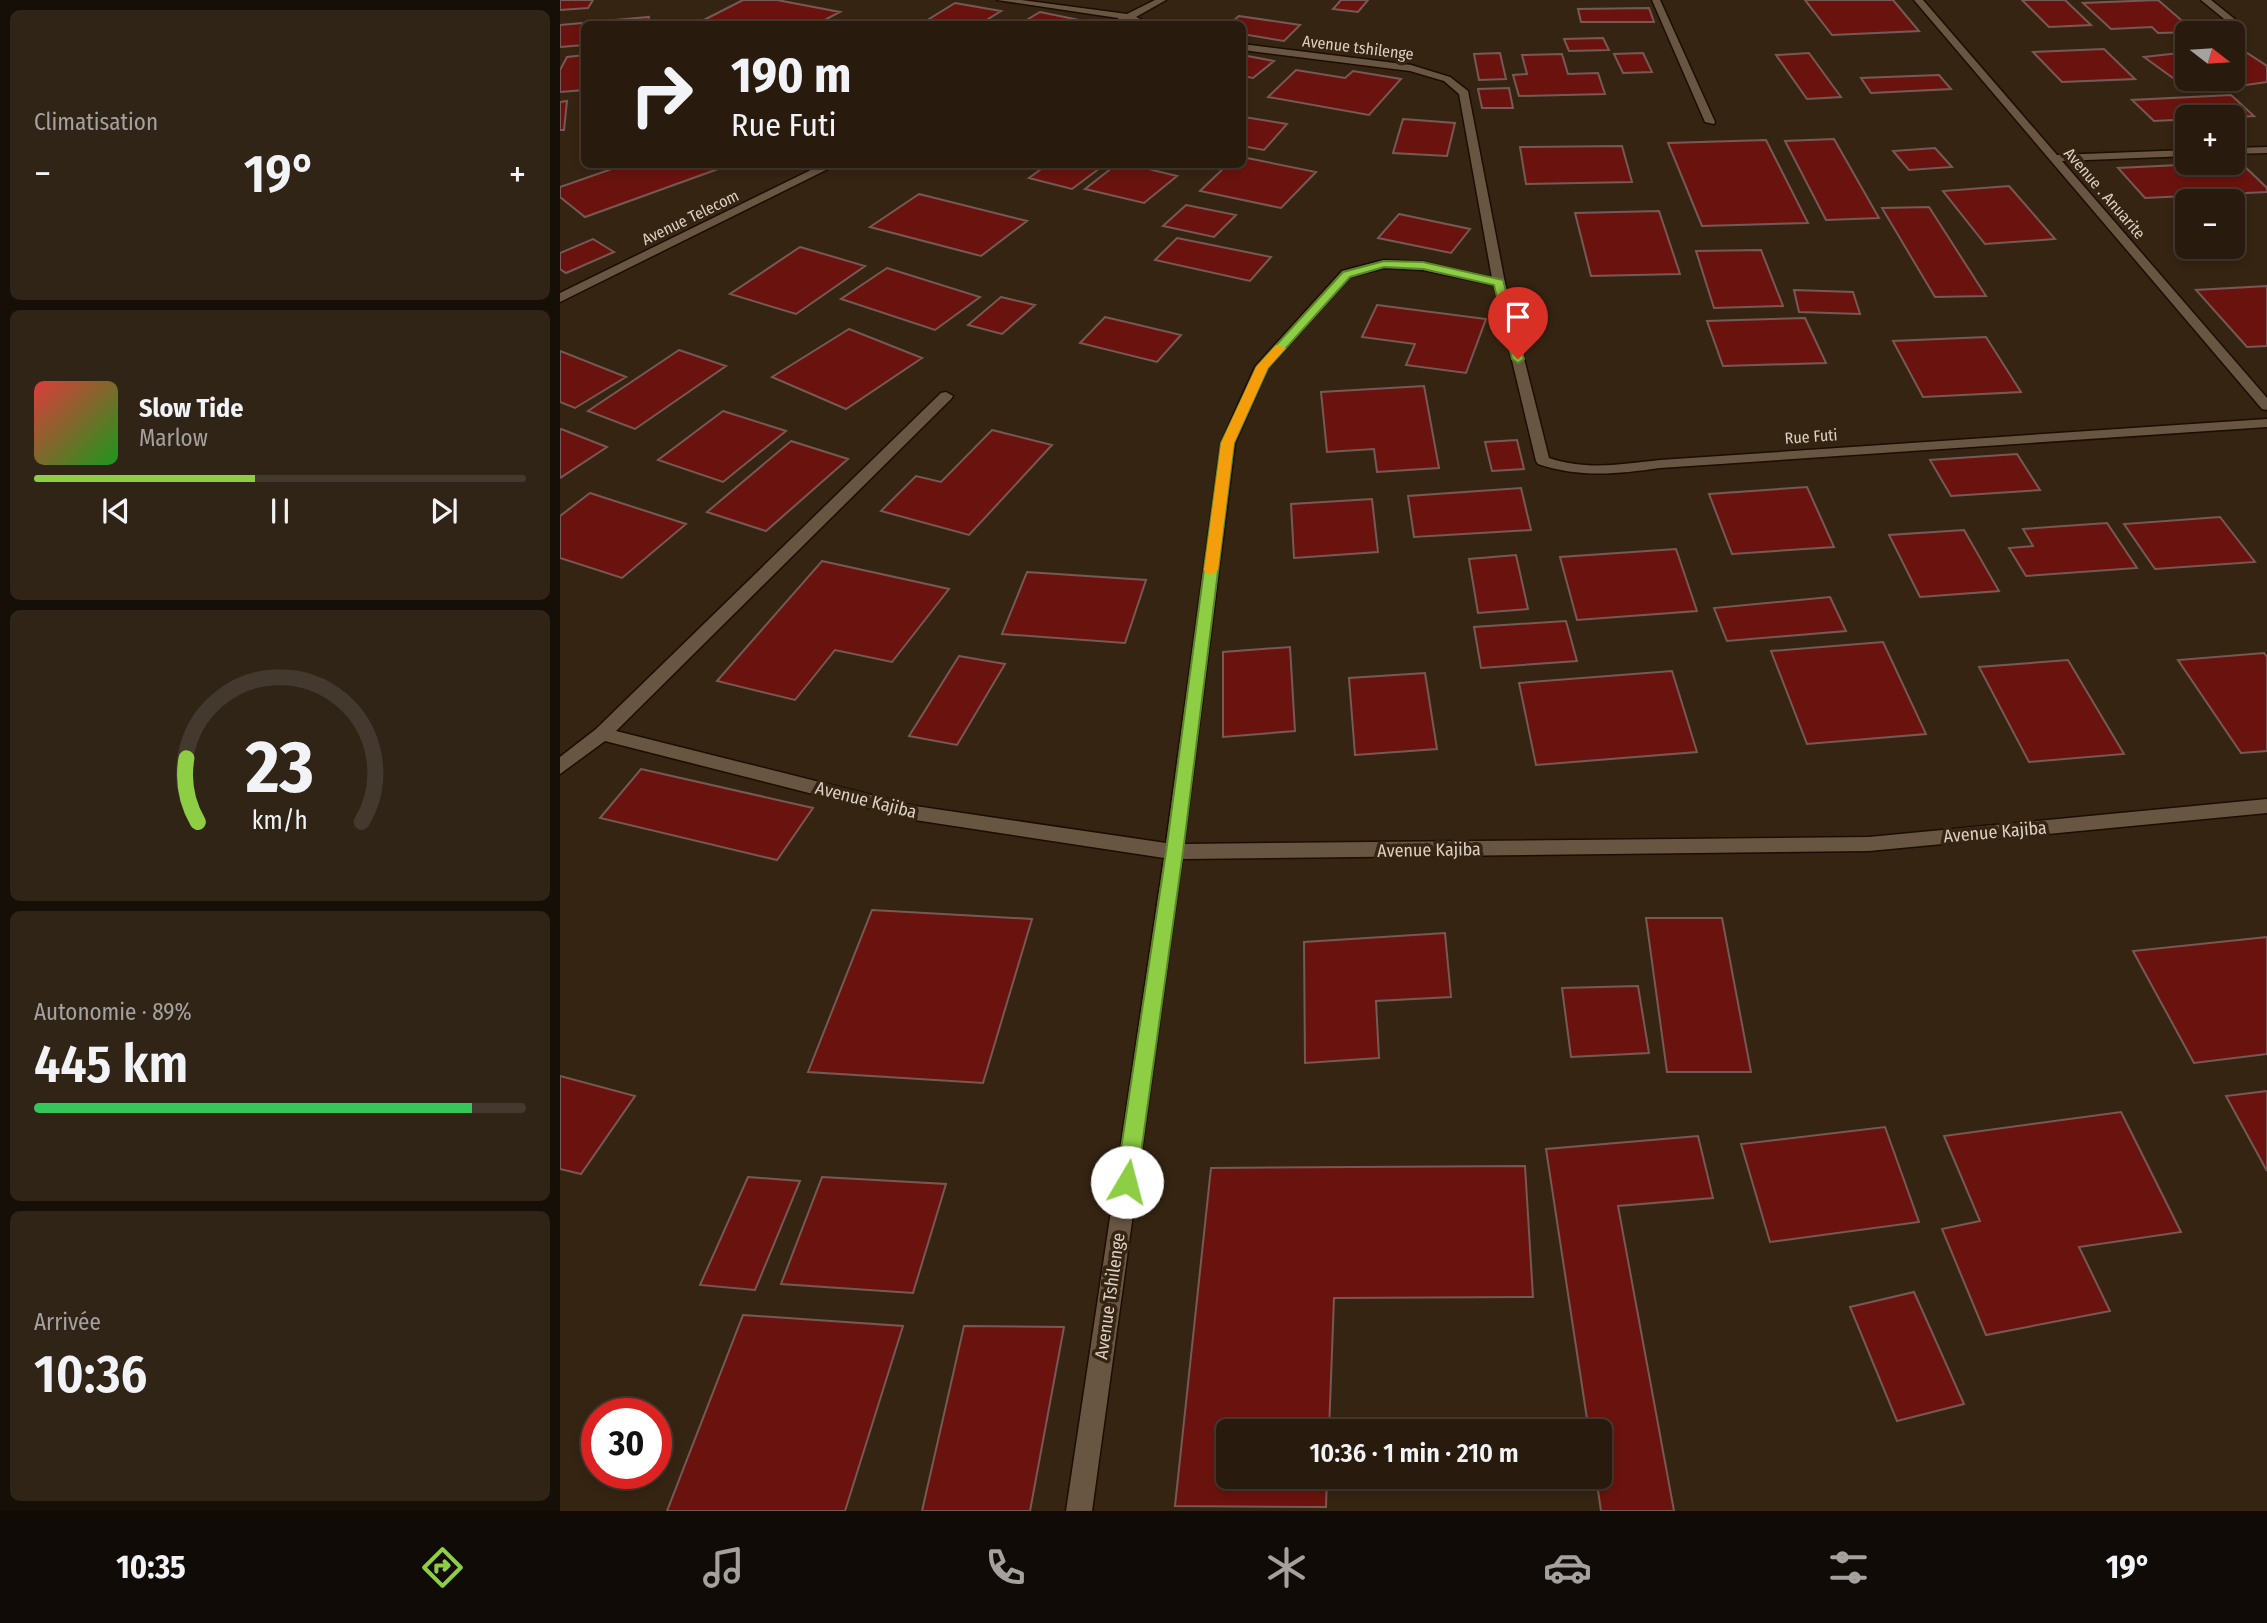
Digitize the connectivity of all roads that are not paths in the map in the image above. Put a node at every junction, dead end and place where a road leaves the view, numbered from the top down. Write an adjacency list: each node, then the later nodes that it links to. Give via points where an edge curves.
1 (1001, 0): 6 (street)
2 (1163, 0): 6 (street)
3 (1656, 0): 11 (street)
4 (1918, 0): 15 (street, Avenue . Anuarite)
5 (2205, 0): 9 (street)
6 (1128, 17): 7 (street); 8 (street)
7 (1120, 21)
8 (1139, 21)
9 (2232, 21)
10 (1246, 48): 17 (street, Avenue tshilenge, via 1411,68 1447,79 1464,93)
11 (1710, 122)
12 (2267, 150): 13 (street)
13 (2245, 151)
14 (2175, 153): 15 (street)
15 (2054, 158): 20 (street, Avenue . Anuarite)
16 (825, 168): 18 (street, Avenue Telecom)
17 (1499, 283): 21 (street, Rue Futi, via 1543,461 1568,471); 25 (street, Avenue Tshilenge, via 1423,265 1384,264 1346,274 1262,367 1228,443)
18 (560, 298)
19 (946, 396): 22 (street)
20 (2267, 406)
21 (2267, 423)
22 (601, 734): 23 (street); 25 (street, Avenue Kajiba, via 915,813)
23 (560, 767)
24 (2267, 806): 25 (street, Avenue Kajiba, via 1869,844)
25 (1174, 852): 26 (street, Avenue Tshilenge)
26 (1079, 1511)

